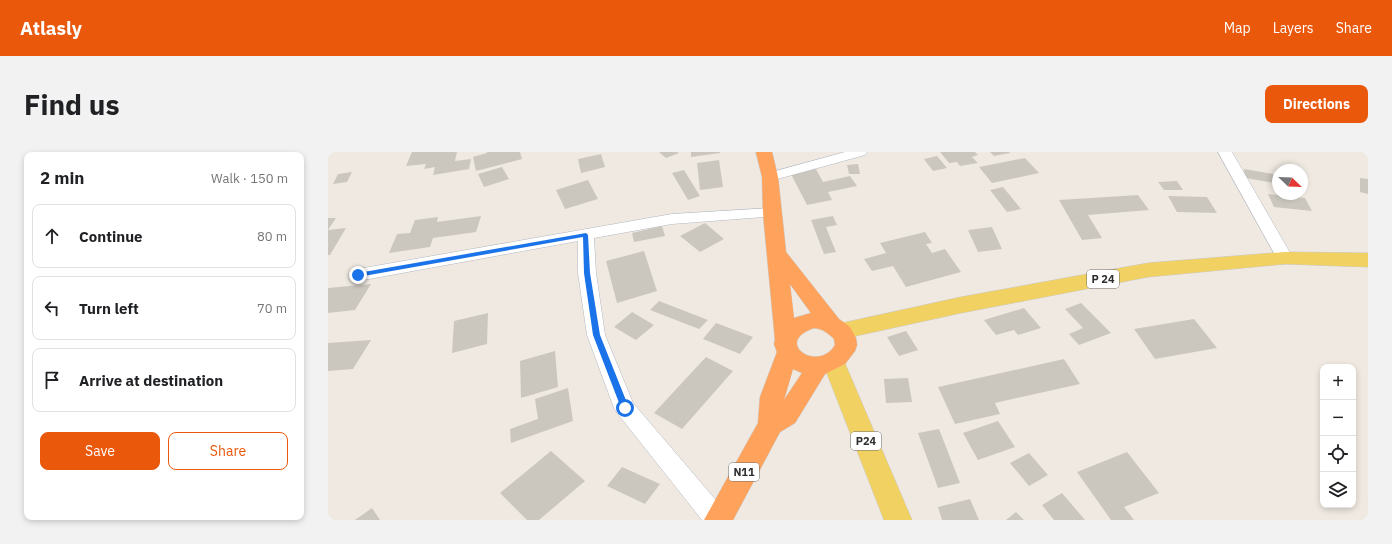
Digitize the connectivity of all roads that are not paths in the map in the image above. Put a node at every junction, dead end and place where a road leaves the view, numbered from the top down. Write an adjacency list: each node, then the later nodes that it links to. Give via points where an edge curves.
1 (764, 152): 4 (highway)
2 (860, 152): 4 (street)
3 (1226, 152): 8 (street)
4 (770, 177): 5 (highway)
5 (772, 212): 6 (street, via 672,219); 7 (highway)
6 (586, 235): 10 (street); 15 (street, via 587,273 596,335 625,408)
7 (777, 254): 11 (highway); 12 (highway)
8 (1285, 258): 9 (main road, P 24); 11 (main road, P 24, via 1148,270)
9 (1368, 260)
10 (358, 275)
11 (836, 327): 12 (highway, via 814,320 803,322 790,331); 13 (highway, via 845,337 844,350)
12 (786, 346): 13 (highway, via 795,361 805,366); 14 (highway, via 772,394 769,413)
13 (825, 364): 14 (highway, via 790,412); 16 (main road, P24)
14 (771, 424): 15 (highway, N11)
15 (717, 520)
16 (898, 520)

